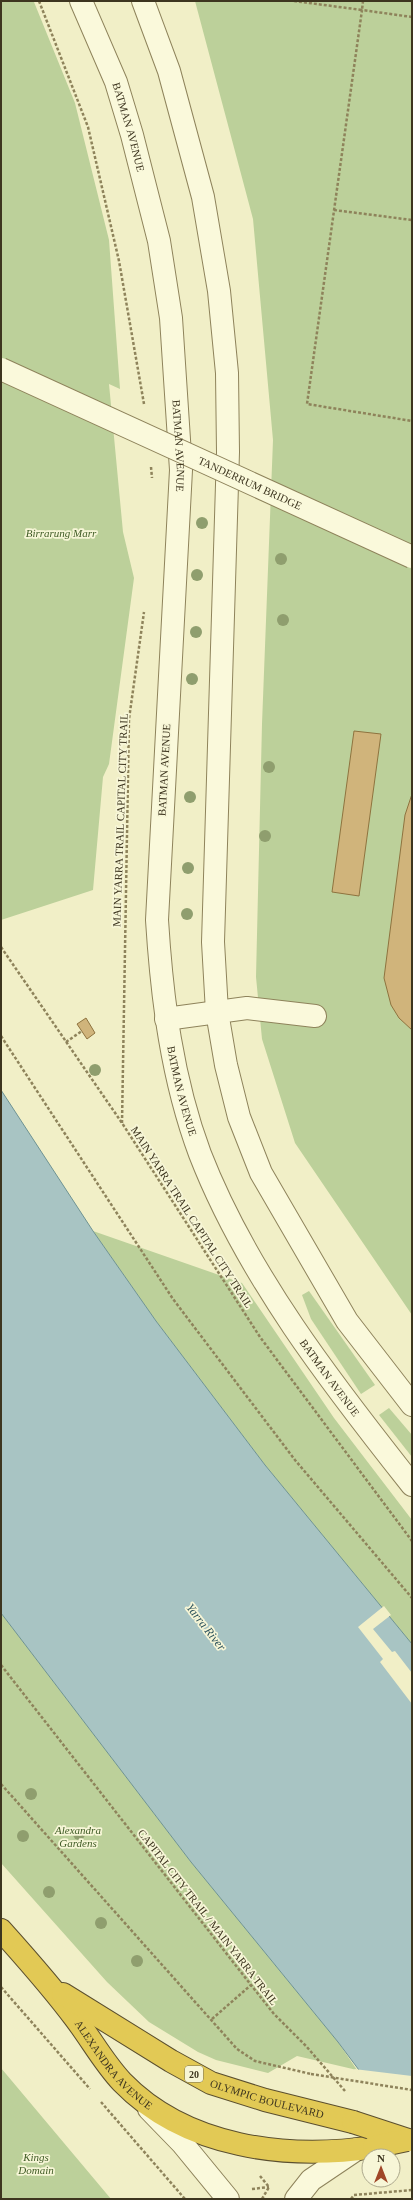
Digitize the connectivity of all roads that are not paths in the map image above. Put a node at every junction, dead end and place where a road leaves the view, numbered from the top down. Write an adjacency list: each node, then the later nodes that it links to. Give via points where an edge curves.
1 (81, 1): 7 (street, BATMAN AVENUE, via 116,82 132,135 159,241 172,318 181,470 157,920)
2 (143, 1): 5 (street, via 169,71 203,197 219,291 227,373 228,452 213,942)
3 (1, 369): 4 (street, TANDERRUM BRIDGE, bridge)
4 (412, 557)
5 (217, 1012): 6 (street, via 247,1008); 7 (street); 8 (street, via 226,1065 240,1117 261,1173 347,1322)
6 (315, 1016)
7 (166, 1019): 9 (street, BATMAN AVENUE, via 182,1097 200,1154 227,1212 284,1312 348,1405)
8 (412, 1405)
9 (412, 1485)
10 (1, 1930): 11 (highway, ALEXANDRA AVENUE / 20)
11 (52, 1987): 12 (highway, ALEXANDRA AVENUE / 20, via 101,2056); 13 (highway, OLYMPIC BOULEVARD / 20, bridge, via 211,2082 265,2100 353,2122)
12 (123, 2082): 14 (highway, OLYMPIC BOULEVARD / 20, via 165,2116 223,2141 311,2152); 17 (street, ALEXANDRA AVENUE, via 182,2143)
13 (410, 2140): 15 (highway, OLYMPIC BOULEVARD / 20, bridge)
14 (361, 2148)
15 (365, 2148)
16 (361, 2150): 18 (street, via 311,2180)
17 (237, 2194)
18 (296, 2199)

